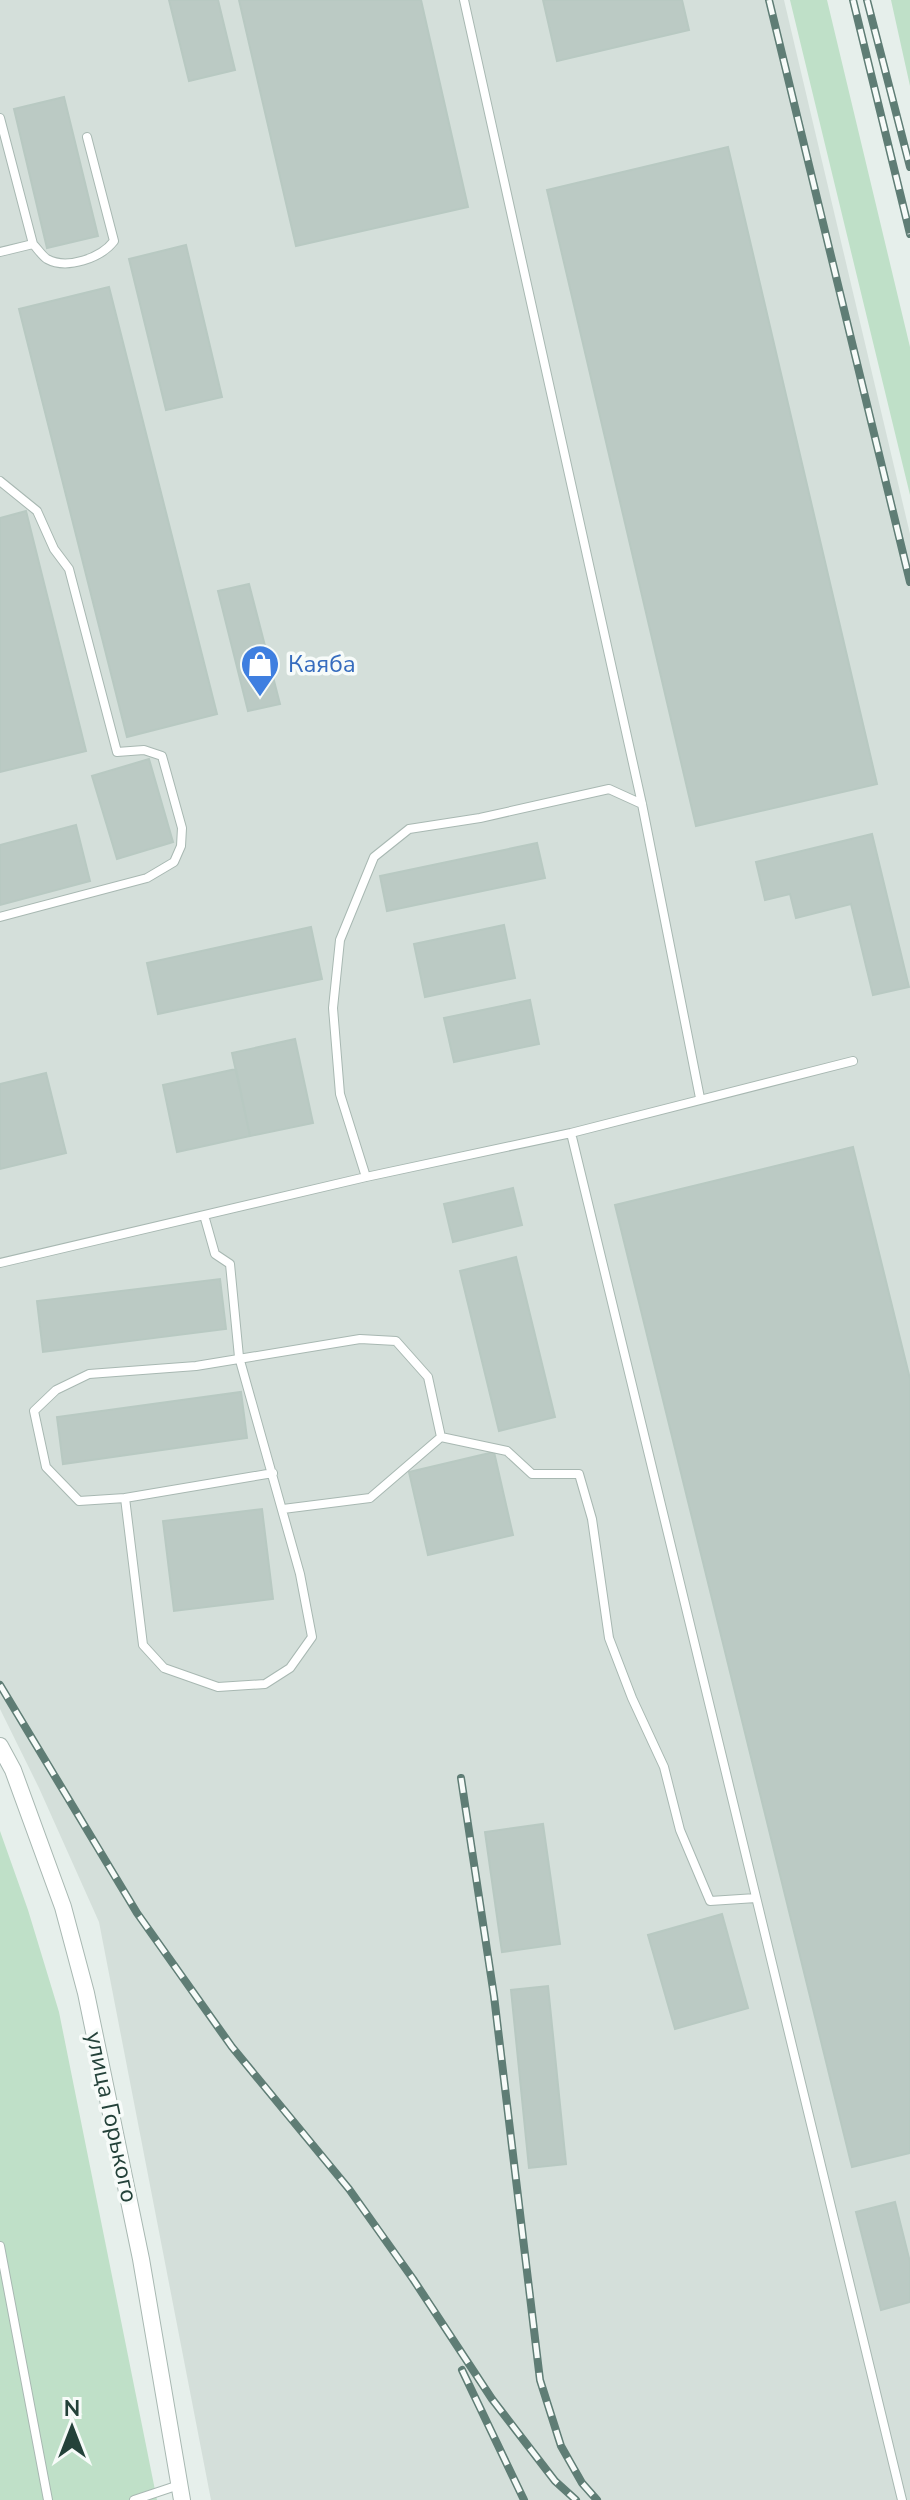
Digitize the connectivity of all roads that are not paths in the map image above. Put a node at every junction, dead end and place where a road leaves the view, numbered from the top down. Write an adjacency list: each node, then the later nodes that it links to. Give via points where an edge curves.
1 (464, 0): 7 (lane)
2 (0, 118): 4 (lane)
3 (87, 137): 4 (lane, via 114,241 106,251 65,263 46,258)
4 (33, 244): 5 (lane)
5 (0, 252)
6 (0, 481): 8 (lane, via 37,511 69,569 117,752 144,750 162,756 182,828 174,862 147,878)
7 (642, 804): 10 (lane); 12 (lane, via 609,789 409,829 374,857 340,940 333,1008 340,1094)
8 (0, 917)
9 (853, 1061): 10 (lane)
10 (700, 1098): 11 (lane)
11 (571, 1133): 12 (lane); 21 (lane)
12 (366, 1177): 13 (lane)
13 (204, 1215): 14 (lane); 15 (lane, via 215,1254 230,1264)
14 (0, 1263)
15 (239, 1357): 16 (lane, via 360,1339 396,1341 428,1377); 17 (lane); 18 (lane, via 196,1366 89,1374 56,1390 34,1411 46,1467 79,1501)
16 (441, 1437): 19 (lane, via 370,1498); 21 (lane, via 507,1451 532,1474 579,1474 592,1519 609,1638 664,1767 680,1830 710,1901)
17 (273, 1473): 18 (lane); 19 (lane)
18 (125, 1498): 19 (lane, via 143,1645 164,1668 218,1687 265,1684 290,1668 312,1637)
19 (283, 1509)
20 (0, 1746): 23 (street, улица Горького, via 63,1907 86,1993 141,2259)
21 (756, 1898): 26 (lane)
22 (0, 2246): 24 (lane)
23 (181, 2492): 25 (lane)
24 (48, 2500)
25 (134, 2500)
26 (902, 2500)

